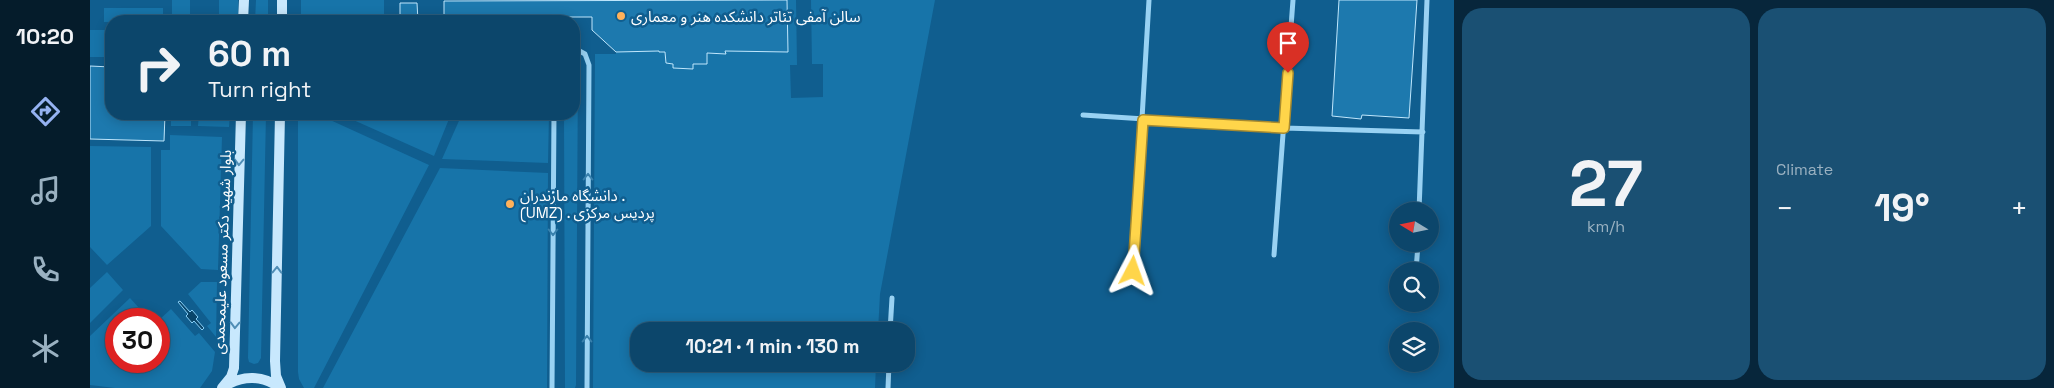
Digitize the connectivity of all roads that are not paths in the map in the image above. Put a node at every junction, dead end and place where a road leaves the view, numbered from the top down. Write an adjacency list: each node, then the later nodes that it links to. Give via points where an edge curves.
1 (244, 0): 6 (main road)
2 (282, 0): 7 (main road)
3 (1149, 0): 13 (street)
4 (1293, 0): 14 (street)
5 (1427, 0): 15 (street)
6 (243, 15)
7 (282, 15)
8 (580, 51): 25 (street, one-way to 8, via 589,65 585,54)
9 (1083, 115): 13 (street)
10 (241, 120): 22 (main road, بلوار شهید دکتر مسعود علیمحمدی, one-way to 22, via 234,368)
11 (280, 120): 23 (main road, one-way to 11, via 275,361)
12 (554, 120): 24 (street, one-way to 24)
13 (1143, 120): 14 (street); 18 (street)
14 (1284, 128): 15 (street); 17 (street)
15 (1423, 132): 16 (street)
16 (1419, 202)
17 (1274, 255)
18 (1133, 271)
19 (892, 298): 20 (street)
20 (891, 322)
21 (889, 372): 26 (street)
22 (222, 388): 23 (main road, via 250,378 265,380)
23 (280, 388)
24 (552, 388)
25 (587, 388)
26 (888, 388)

